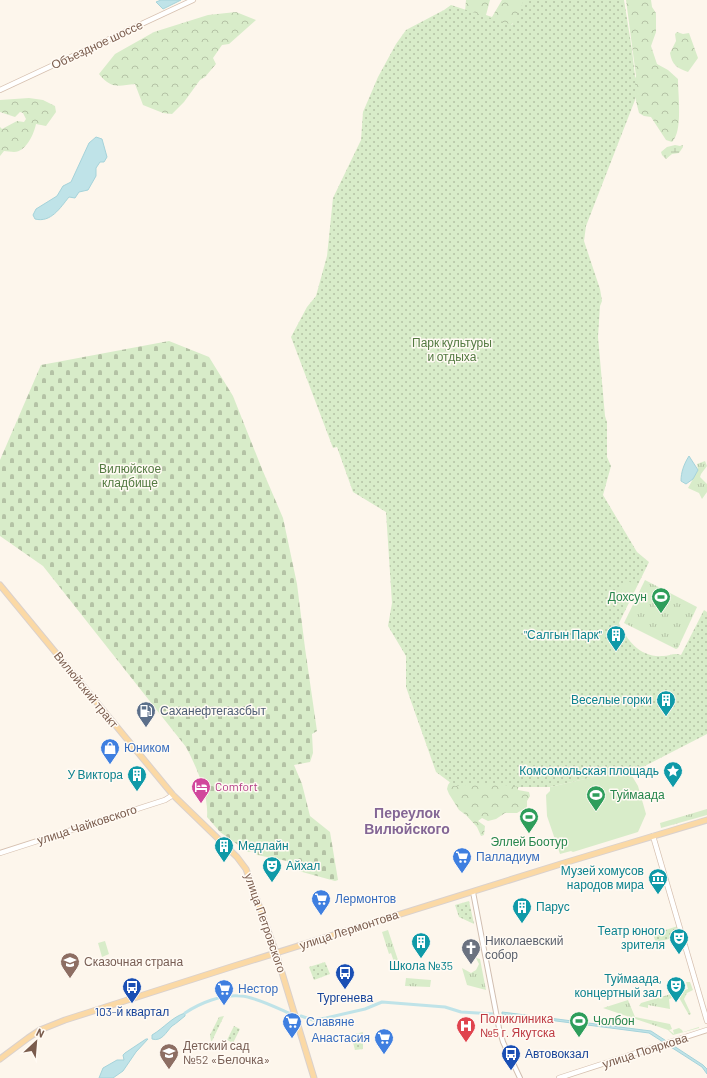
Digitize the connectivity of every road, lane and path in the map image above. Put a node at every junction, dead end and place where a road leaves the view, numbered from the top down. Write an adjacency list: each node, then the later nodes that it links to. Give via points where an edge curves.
1 (193, 0): 2 (main road, Объездное шоссе)
2 (0, 90)
3 (0, 586): 4 (main road, Вилюйский тракт)
4 (173, 795): 7 (main road, улица Чайковского, via 165,800); 9 (main road, улица Петровского, via 242,862 252,881)
5 (707, 820): 6 (main road, улица Лермонтова)
6 (653, 836): 8 (main road, улица Лермонтова); 10 (main road)
7 (0, 853)
8 (473, 892): 9 (main road, улица Лермонтова); 14 (street, via 499,1028)
9 (276, 953): 12 (main road, улица Лермонтова, via 50,1026 28,1038); 13 (main road, улица Петровского)
10 (707, 1021)
11 (707, 1030): 15 (main road, улица Пояркова)
12 (0, 1059)
13 (314, 1078)
14 (520, 1078)
15 (559, 1078)

